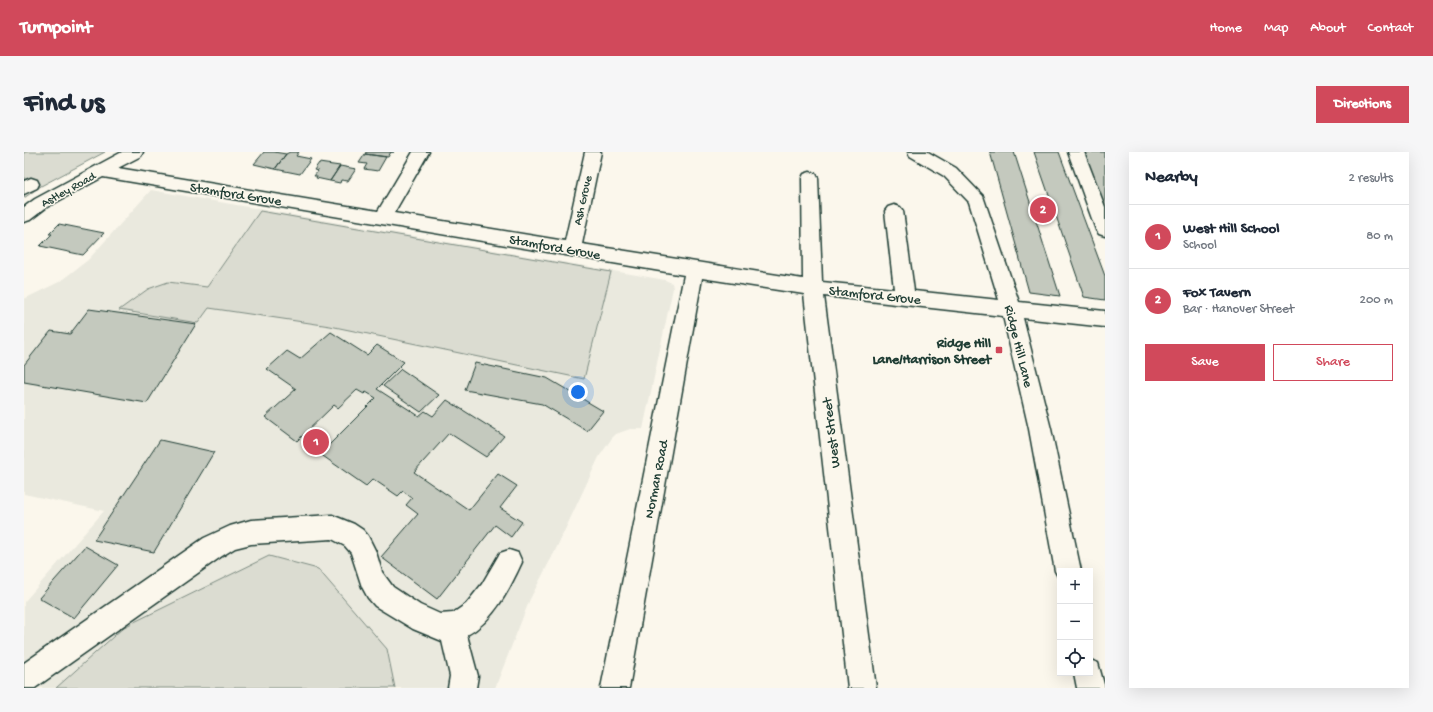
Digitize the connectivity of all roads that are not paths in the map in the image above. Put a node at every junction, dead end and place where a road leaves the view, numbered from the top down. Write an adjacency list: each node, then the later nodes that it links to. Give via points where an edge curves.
1 (135, 152): 6 (street, Astley Road)
2 (421, 152): 12 (street)
3 (593, 152): 14 (street, Ash Grove)
4 (916, 152): 18 (street, Ridge Hill Lane, via 950,172 977,200)
5 (1076, 152): 13 (street)
6 (101, 171): 11 (street, Astley Road, via 41,203); 12 (street, Stamford Grove)
7 (810, 178): 16 (street, West Street)
8 (24, 181): 9 (street, via 31,184)
9 (24, 188)
10 (894, 211): 17 (street)
11 (24, 216)
12 (384, 217): 14 (street, Stamford Grove)
13 (1105, 230)
14 (572, 248): 15 (street, Stamford Grove)
15 (694, 270): 16 (street, Stamford Grove); 26 (street, Norman Road)
16 (813, 288): 17 (street, Stamford Grove); 27 (street, West Street)
17 (904, 297): 18 (street, Stamford Grove)
18 (1011, 309): 19 (street, Stamford Grove); 21 (street, Ridge Hill Lane, via 1040,429)
19 (1105, 319)
20 (509, 562): 22 (street, via 480,608 462,625)
21 (1067, 568)
22 (452, 627): 24 (street, via 443,628 421,620 377,590 366,567 364,550 356,539 344,530 332,527 252,532 230,538 213,548); 25 (street, via 464,676)
23 (1089, 676): 28 (street)
24 (24, 680)
25 (462, 688)
26 (616, 688)
27 (862, 688)
28 (1091, 688)

